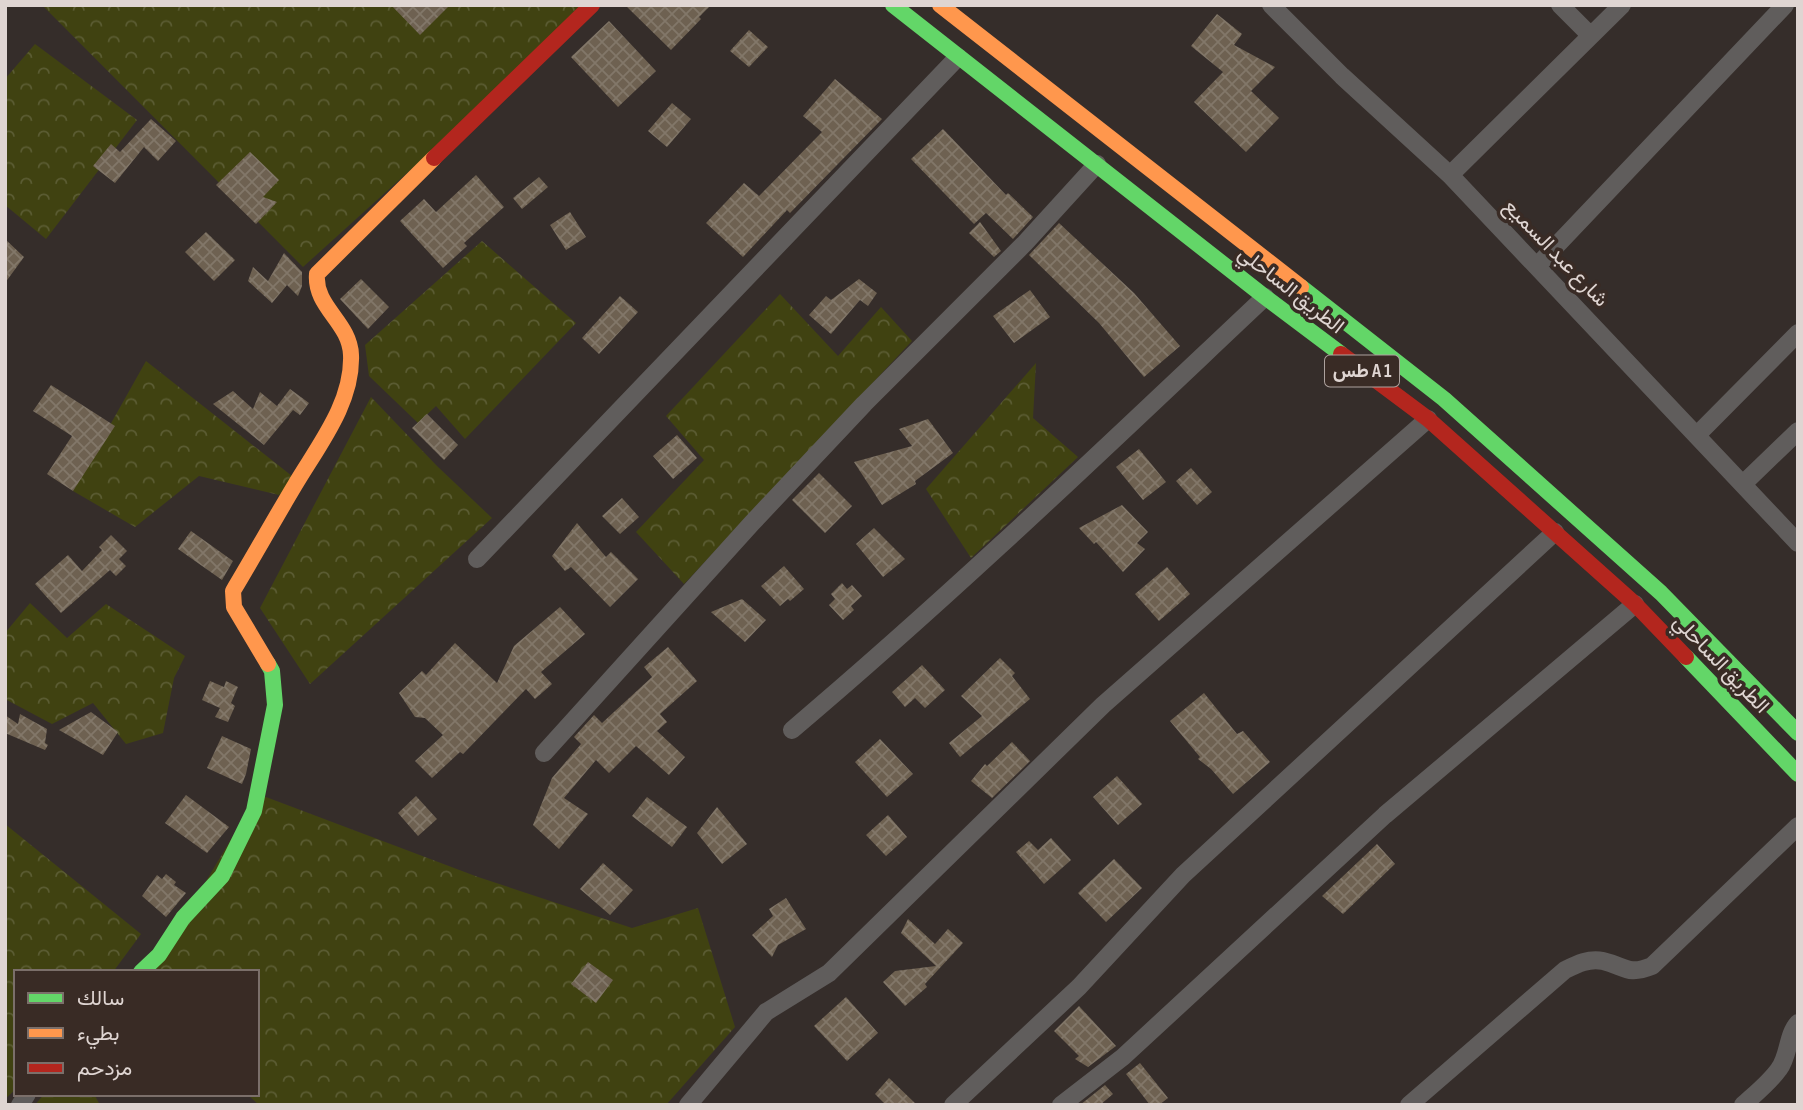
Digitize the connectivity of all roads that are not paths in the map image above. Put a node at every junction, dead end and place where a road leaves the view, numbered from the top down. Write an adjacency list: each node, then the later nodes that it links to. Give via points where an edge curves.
1 (592, 5): 28 (main road, via 317,274 318,295 348,338 345,394 233,591 234,607 272,671 275,705 254,811 222,876)
2 (893, 5): 9 (main road, الطريق الساحلي / طس A 1)
3 (940, 5): 24 (main road, الطريق الساحلي / طس A 1, via 1444,399 1661,593)
4 (1271, 5): 11 (street, شارع عبد السميع)
5 (1560, 5): 8 (street)
6 (1622, 5): 8 (street)
7 (1785, 5): 12 (street)
8 (1590, 35): 11 (street)
9 (958, 57): 10 (main road, الطريق الساحلي / طس A 1); 21 (street)
10 (1097, 164): 13 (main road, الطريق الساحلي / طس A 1); 25 (street, via 855,414)
11 (1450, 175): 12 (street, شارع عبد السميع)
12 (1536, 267): 17 (street, شارع عبد السميع)
13 (1265, 297): 15 (main road, الطريق الساحلي / طس A 1); 23 (street, via 966,578)
14 (1798, 333): 17 (street)
15 (1428, 419): 19 (main road, الطريق الساحلي / طس A 1); 30 (street, via 1103,705 829,973 766,1012)
16 (1798, 430): 18 (street)
17 (1697, 435): 18 (street, شارع عبد السميع)
18 (1743, 484): 20 (street, شارع عبد السميع)
19 (1555, 532): 22 (main road, الطريق الساحلي / طس A 1); 31 (street, via 1191,868 1079,987)
20 (1798, 543)
21 (477, 559)
22 (1635, 604): 26 (main road, الطريق الساحلي / طس A 1); 32 (street, via 1385,815 1123,1057)
23 (792, 730)
24 (1798, 733)
25 (544, 753)
26 (1798, 774)
27 (1798, 826): 33 (street, via 1652,966 1630,972 1602,961 1583,961 1565,970)
28 (143, 970)
29 (1798, 1023): 34 (street, via 1780,1069)
30 (688, 1105)
31 (953, 1105)
32 (1061, 1105)
33 (1409, 1105)
34 (1743, 1105)

